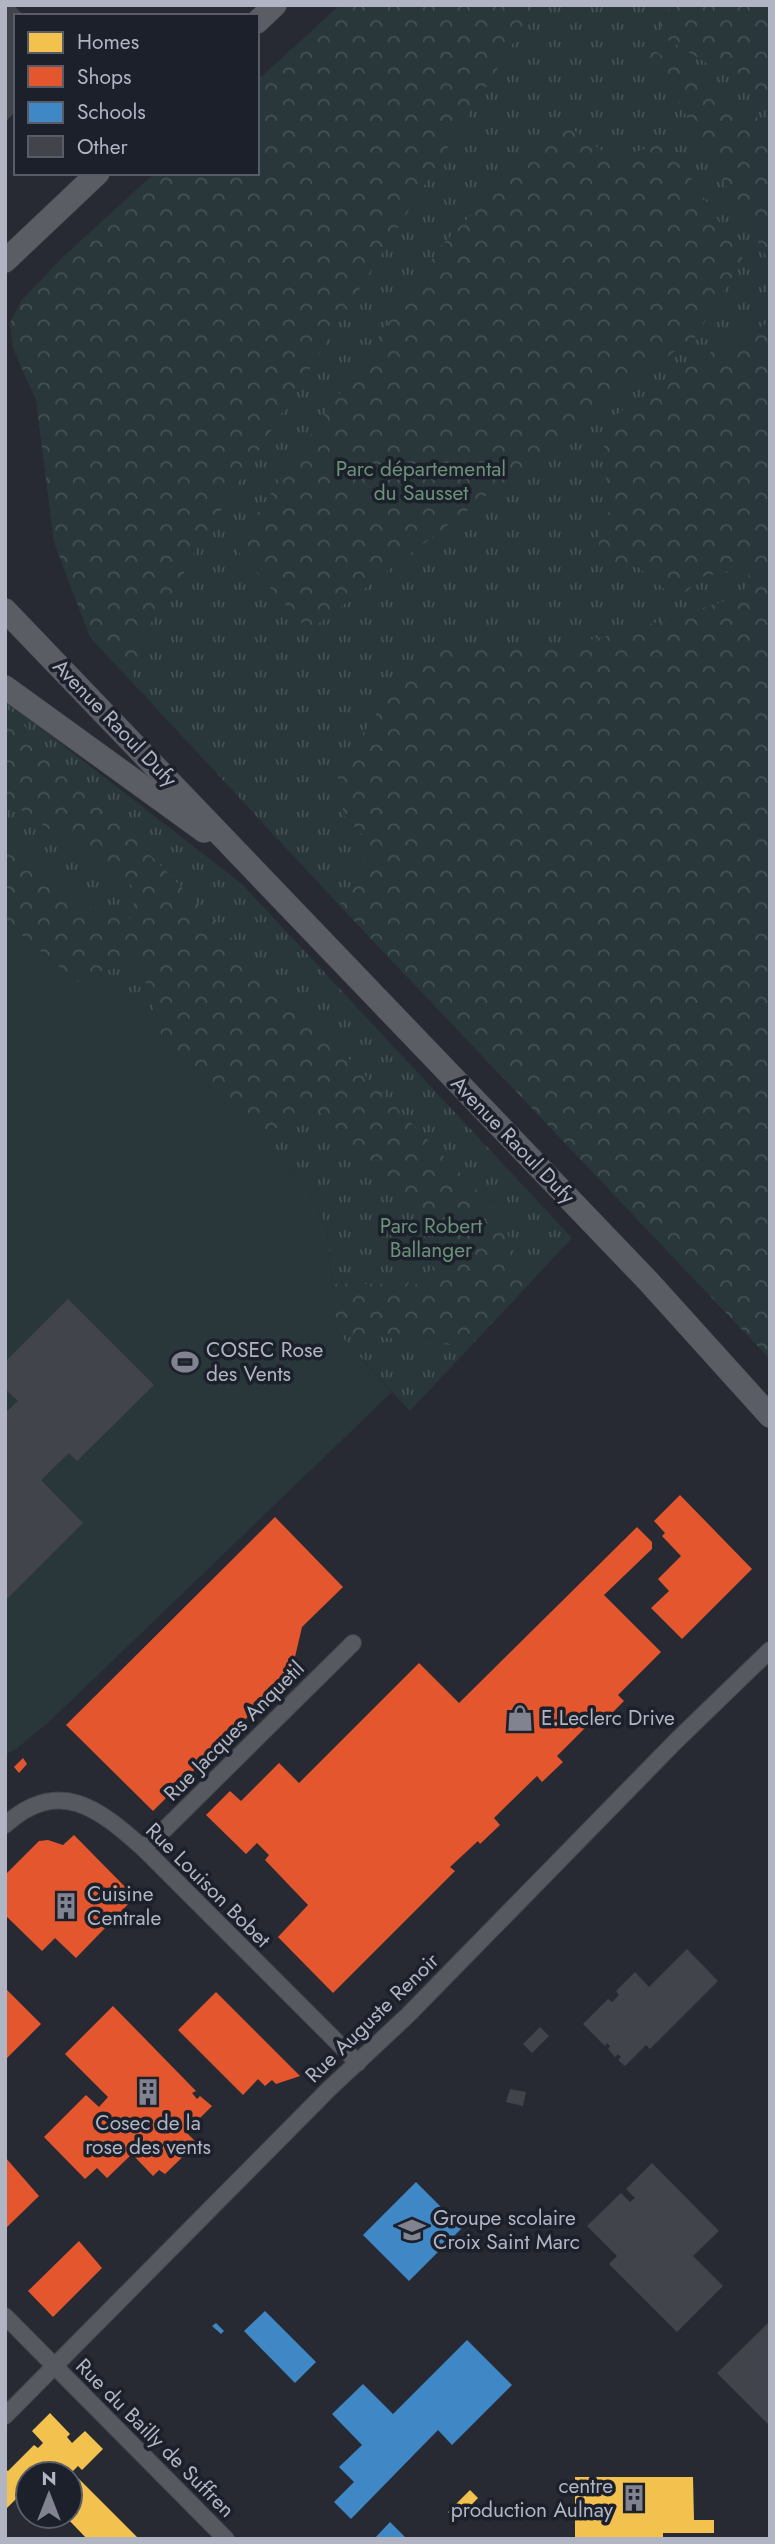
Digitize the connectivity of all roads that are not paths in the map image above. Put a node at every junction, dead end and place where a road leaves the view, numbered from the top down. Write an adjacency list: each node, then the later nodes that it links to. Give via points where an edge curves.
1 (275, 5): 2 (main road)
2 (259, 20)
3 (96, 175): 4 (main road)
4 (5, 261)
5 (5, 610): 7 (main road, Avenue Raoul Dufy)
6 (5, 687): 7 (main road, Avenue Raoul Dufy)
7 (253, 866): 8 (main road, Avenue Raoul Dufy, via 649,1282)
8 (770, 1416)
9 (354, 1643): 12 (street, Rue Jacques Anquetil)
10 (770, 1650): 13 (street, Rue Auguste Renoir)
11 (5, 1825): 12 (street, Rue Louison Bobet, via 39,1804 71,1800 103,1814)
12 (143, 1848): 13 (street, Rue Louison Bobet)
13 (358, 2063): 15 (street, Rue Auguste Renoir)
14 (5, 2316): 15 (street, Rue du Bailly de Suffren)
15 (55, 2367): 16 (street, Rue Auguste Renoir); 17 (street, Rue du Bailly de Suffren)
16 (5, 2416)
17 (226, 2539)

